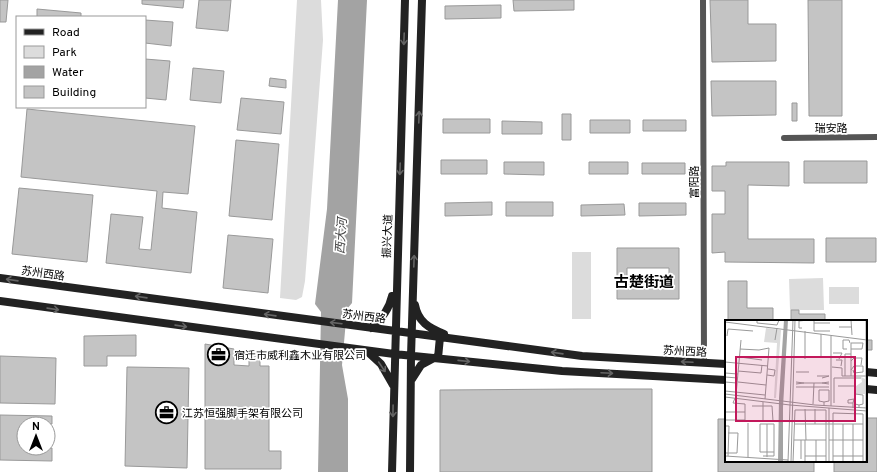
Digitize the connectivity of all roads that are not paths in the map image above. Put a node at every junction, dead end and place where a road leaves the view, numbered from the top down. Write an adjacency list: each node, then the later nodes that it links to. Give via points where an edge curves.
1 (405, 0): 7 (main road, 振兴大道, one-way to 7)
2 (422, 0): 8 (main road, one-way to 2)
3 (703, 0): 19 (street, 富阳路)
4 (877, 137): 5 (street, 瑞安路)
5 (784, 138)
6 (0, 278): 10 (main road, 苏州西路, one-way to 6)
7 (396, 280): 10 (main road, via 390,305 379,321); 11 (main road, 振兴大道)
8 (413, 289): 12 (main road); 14 (main road, via 416,311 423,322 430,328)
9 (0, 301): 15 (main road, one-way to 15)
10 (367, 327): 11 (main road, 苏州西路)
11 (395, 330): 12 (main road, 苏州西路); 16 (main road, 振兴大道)
12 (412, 333): 13 (main road, 苏州西路); 17 (main road)
13 (440, 337): 14 (main road, 苏州西路); 18 (main road)
14 (456, 339): 19 (main road, 苏州西路, one-way to 14, via 582,356)
15 (363, 351): 16 (main road); 25 (main road, one-way to 25, via 381,364)
16 (394, 354): 17 (main road); 25 (main road, 振兴大道)
17 (411, 356): 18 (main road); 24 (main road)
18 (436, 358): 23 (main road, one-way to 23, via 562,371); 24 (main road, via 421,365)
19 (704, 363): 20 (main road, 苏州西路)
20 (725, 364)
21 (867, 372): 22 (main road)
22 (877, 373)
23 (725, 380)
24 (411, 382): 29 (main road)
25 (393, 386): 28 (main road, 振兴大道, one-way to 28)
26 (867, 389): 27 (main road)
27 (877, 390)
28 (392, 472)
29 (410, 472)

